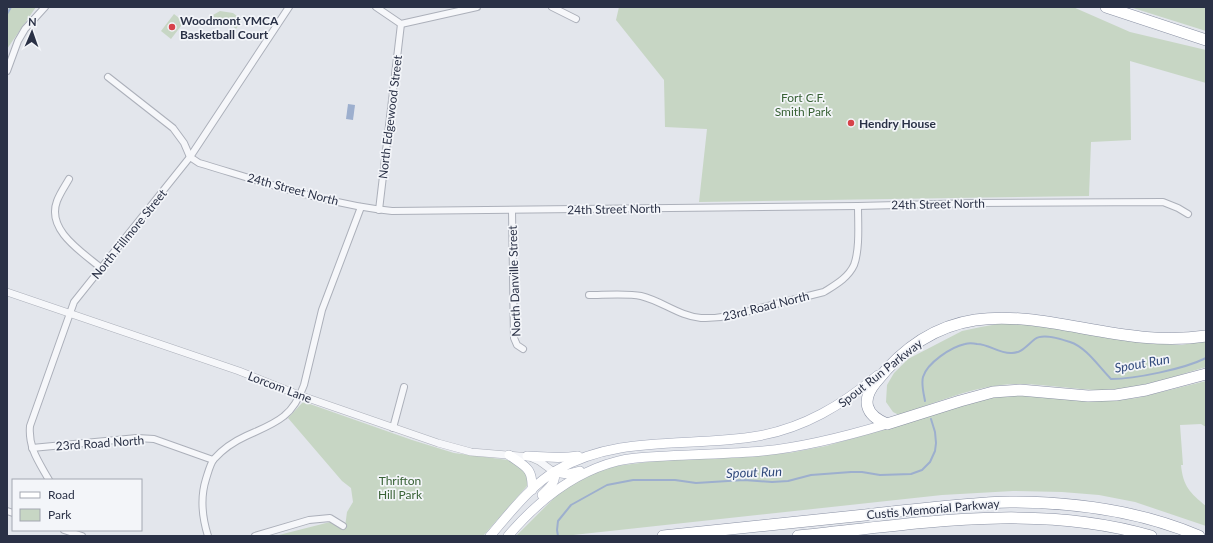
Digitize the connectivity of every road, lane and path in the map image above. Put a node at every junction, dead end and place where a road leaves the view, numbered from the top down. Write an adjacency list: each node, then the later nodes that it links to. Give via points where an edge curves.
1 (45, 7): 10 (street, via 25,29)
2 (289, 7): 12 (street, North Fillmore Street)
3 (376, 7): 8 (street)
4 (477, 7): 8 (street)
5 (552, 7): 7 (street)
6 (1106, 7): 9 (highway)
7 (576, 19)
8 (401, 24): 16 (street, North Edgewood Street)
9 (1206, 40)
10 (7, 71)
11 (108, 78): 12 (street, via 174,128)
12 (190, 157): 15 (street, 24th Street North, via 199,163); 19 (street, North Fillmore Street)
13 (69, 179): 19 (street, via 57,200 54,212 57,222 70,242)
14 (858, 206): 17 (street, 24th Street North); 18 (street, 24th Street North, via 1163,202); 21 (street, 23rd Road North, via 854,265 847,275 824,292 719,318 690,316 639,295)
15 (361, 207): 16 (street, 24th Street North); 28 (street, via 324,304 304,385)
16 (378, 210): 17 (street, 24th Street North)
17 (512, 211): 24 (street, North Danville Street, via 514,338 516,344)
18 (1188, 214)
19 (101, 268): 22 (street, North Fillmore Street, via 74,302)
20 (7, 292): 22 (street, Lorcom Lane)
21 (589, 295)
22 (69, 313): 28 (street, Lorcom Lane); 31 (street, North Fillmore Street, via 30,426)
23 (1206, 336): 25 (highway, Spout Run Parkway, via 1152,338 1029,319 986,318 955,324 933,333)
24 (523, 349)
25 (889, 366): 29 (highway, via 872,387 867,402 868,409 874,417); 32 (main road, Spout Run Parkway, via 838,406 812,420 785,430 731,440 627,446)
26 (1206, 374): 29 (highway, via 1116,395 1088,396 1020,390 994,392)
27 (404, 387): 30 (street)
28 (299, 395): 30 (street, Lorcom Lane); 35 (street, via 284,416 244,437)
29 (887, 424): 36 (main road, via 830,440 776,449)
30 (393, 428): 33 (street, Lorcom Lane, via 458,449)
31 (32, 448): 35 (street, 23rd Road North, via 137,438 154,439); 38 (street, North Fillmore Street)
32 (594, 454): 34 (main road, via 565,458); 37 (main road, Spout Run Parkway)
33 (509, 455): 34 (street, Lorcom Lane); 39 (main road, via 530,471)
34 (527, 456): 37 (street, Lorcom Lane)
35 (213, 460): 44 (street, via 202,499)
36 (618, 461): 37 (main road, via 572,473); 40 (main road, via 569,481)
37 (554, 472): 39 (main road, Spout Run Parkway); 40 (main road, via 552,484)
38 (48, 479)
39 (532, 490): 46 (main road, Spout Run Parkway)
40 (524, 517): 47 (main road)
41 (344, 526): 45 (street, via 330,518 309,520)
42 (68, 531): 43 (street)
43 (78, 534)
44 (208, 536)
45 (255, 536)
46 (490, 536)
47 (508, 536)
48 (663, 536): 51 (highway, Custis Memorial Parkway, via 981,503 1022,502 1061,504 1116,512 1155,521)
49 (798, 536): 50 (highway, Custis Memorial Parkway, via 1001,517 1080,521)
50 (1151, 536)
51 (1199, 536)

